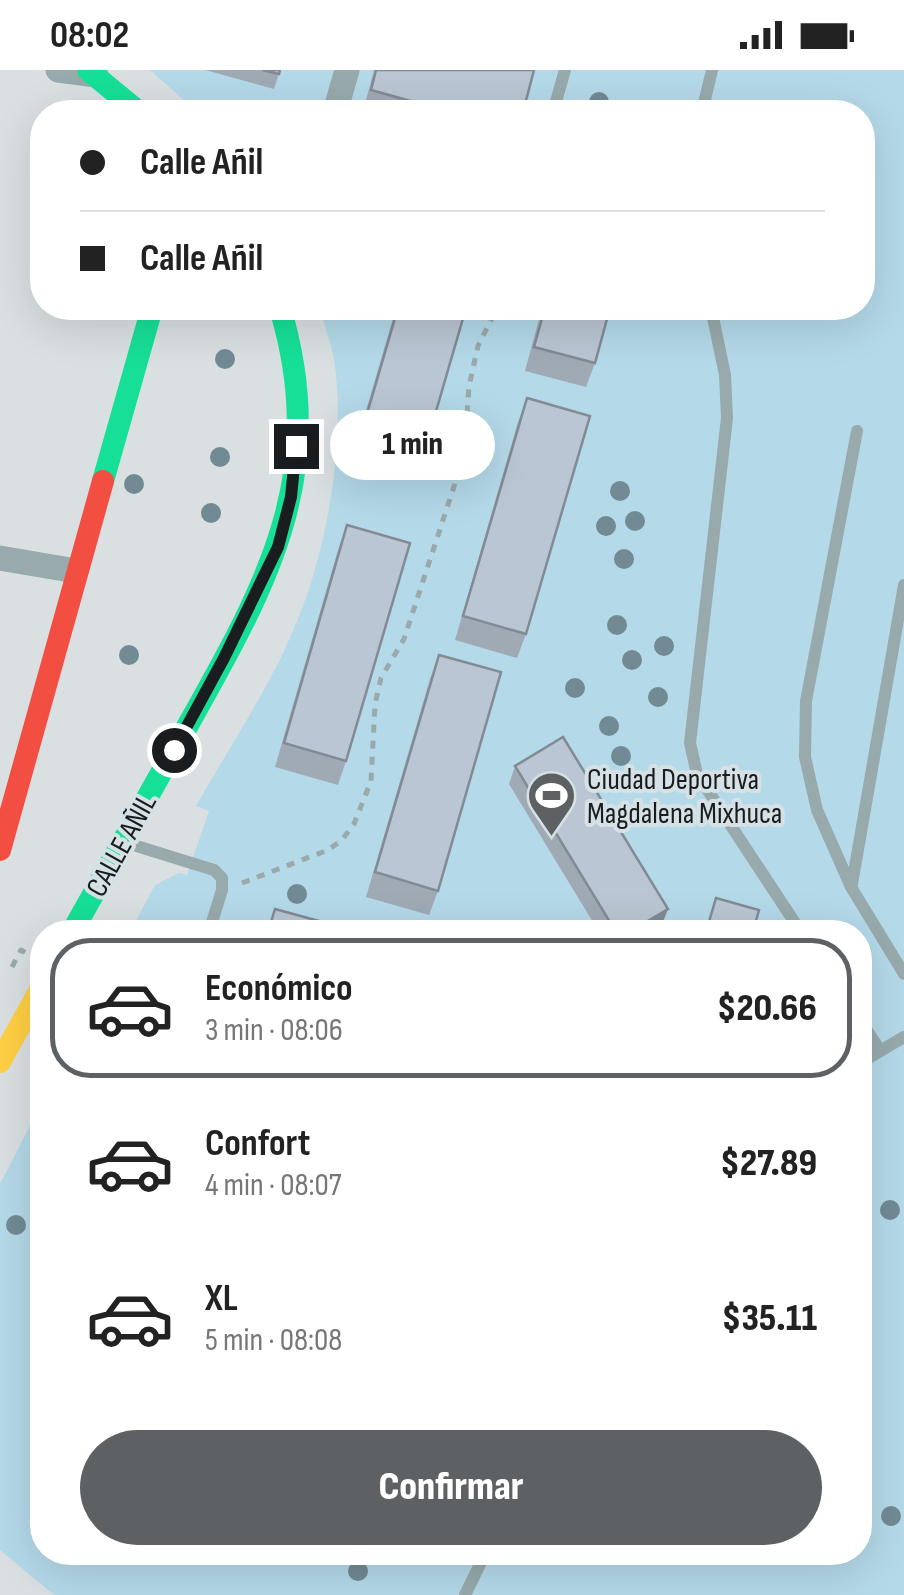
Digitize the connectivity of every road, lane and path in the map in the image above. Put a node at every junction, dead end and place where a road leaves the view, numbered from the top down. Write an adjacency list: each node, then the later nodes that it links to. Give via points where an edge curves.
1 (58, 70): 5 (street)
2 (347, 70): 7 (street)
3 (566, 70): 8 (lane)
4 (712, 70): 9 (lane)
5 (92, 73): 6 (main road)
6 (130, 100)
7 (338, 100)
8 (557, 100)
9 (705, 100)
10 (149, 320): 16 (main road)
11 (284, 320): 18 (main road, CALLE AÑIL, via 297,386 291,497 278,547)
12 (491, 320): 21 (path, via 469,386 464,456 404,639 381,678 371,781 354,824 328,850)
13 (715, 320): 24 (lane, via 727,418 692,760)
14 (857, 431): 20 (lane, via 806,701 805,757 817,810)
15 (0, 558): 16 (street)
16 (76, 571): 19 (main road)
17 (904, 586): 20 (lane)
18 (123, 841): 21 (lane, via 214,870); 22 (main road, CALLE AÑIL)
19 (0, 850)
20 (851, 887): 25 (lane)
21 (222, 890): 23 (lane)
22 (79, 920)
23 (213, 920)
24 (793, 920)
25 (871, 920)
26 (872, 921): 27 (lane)
27 (904, 974)
28 (30, 1008): 33 (main road)
29 (904, 1037): 31 (lane)
30 (872, 1038): 31 (lane)
31 (880, 1050): 32 (lane)
32 (872, 1055)
33 (0, 1062)
34 (480, 1565): 35 (lane)
35 (466, 1595)

